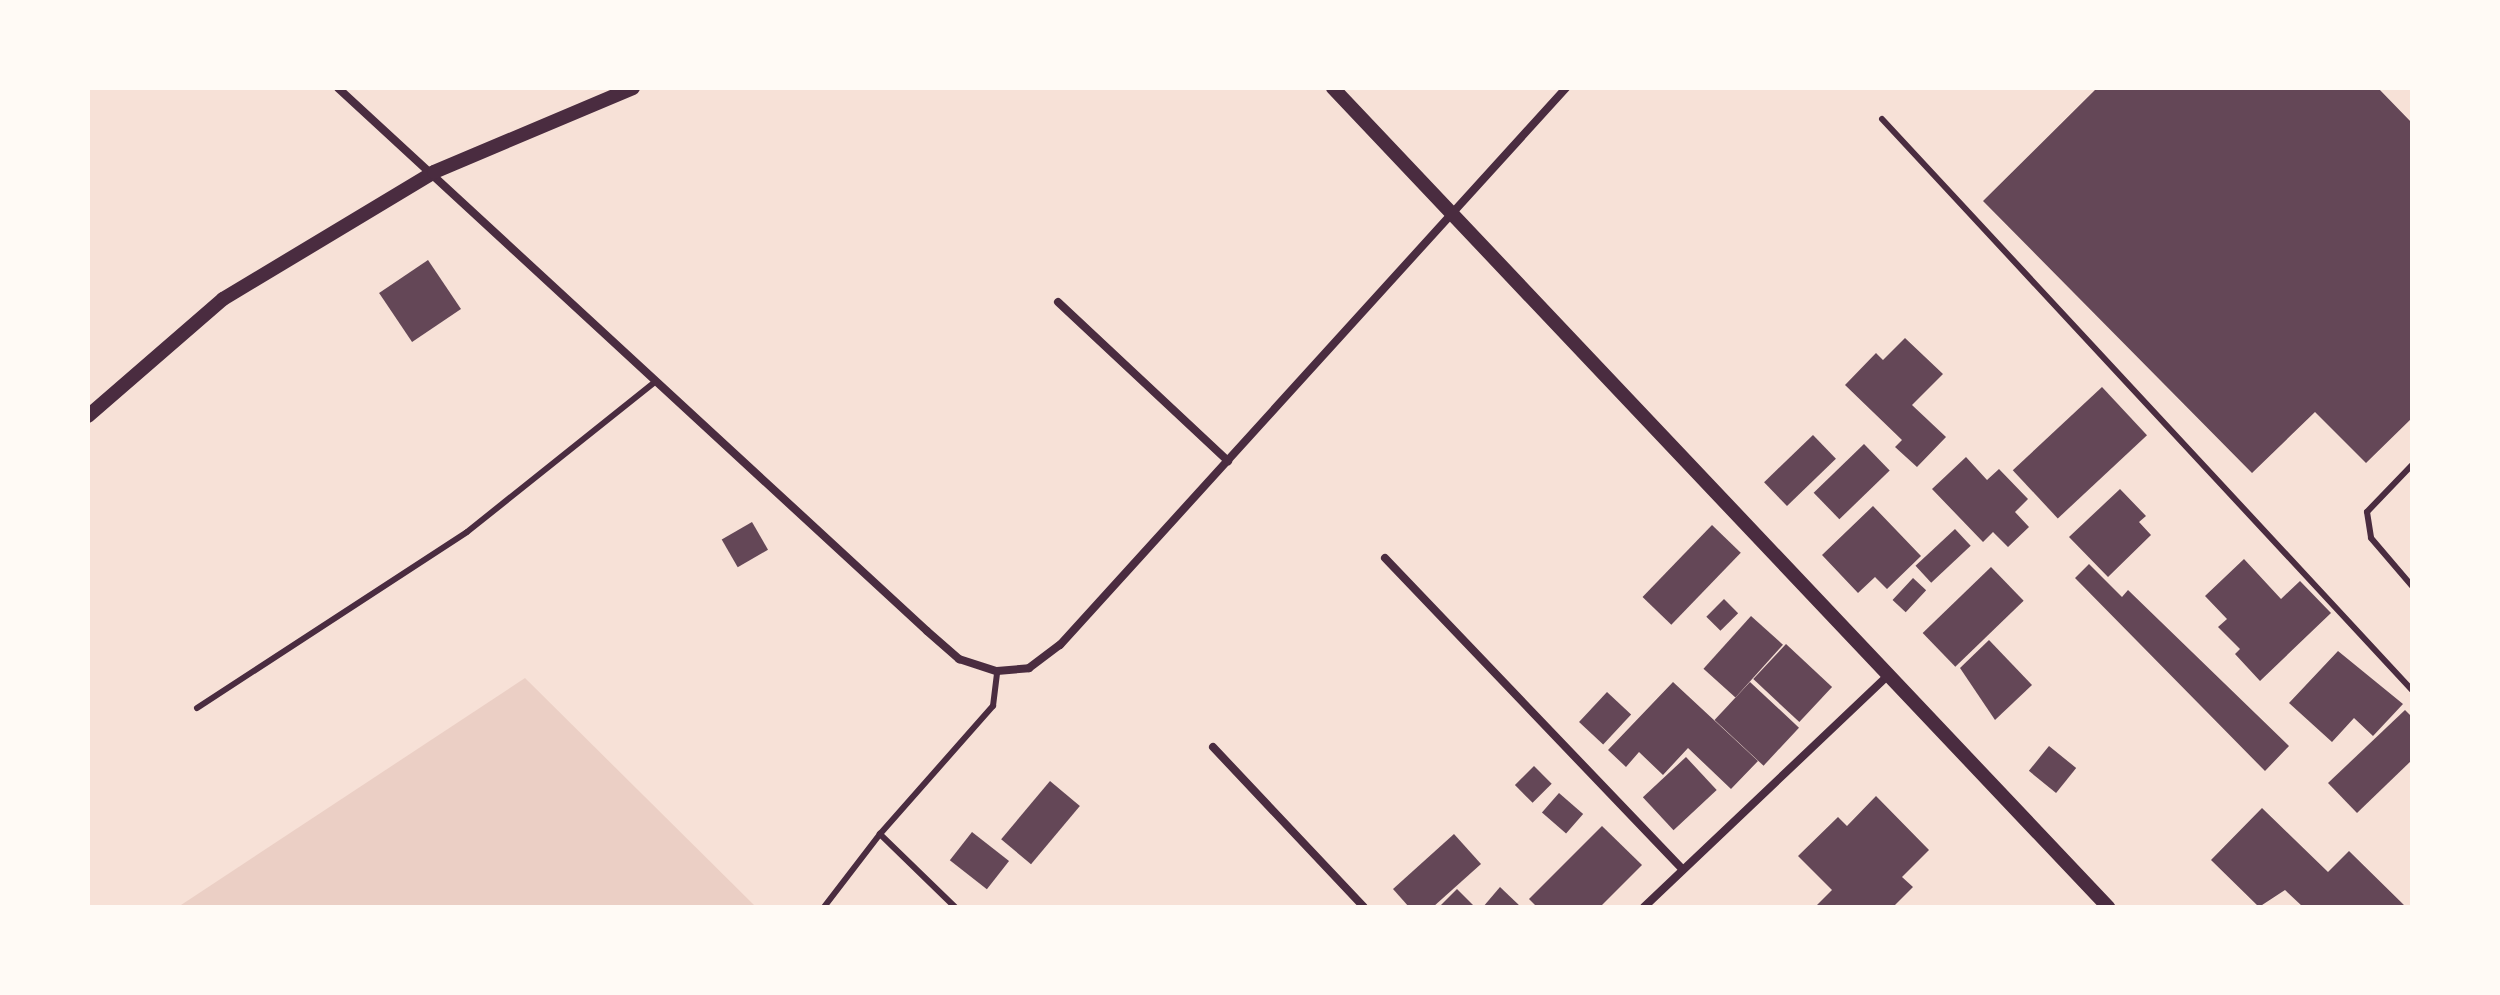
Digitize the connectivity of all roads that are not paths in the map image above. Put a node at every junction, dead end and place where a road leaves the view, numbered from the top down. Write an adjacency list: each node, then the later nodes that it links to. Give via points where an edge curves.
1 (338, 88): 6 (street)
2 (633, 88): 6 (street)
3 (1333, 88): 7 (street)
4 (1566, 88): 7 (street)
5 (1882, 119): 17 (lane)
6 (434, 172): 9 (street); 10 (street, via 223,299)
7 (1452, 215): 11 (street); 16 (street)
8 (1058, 302): 11 (street)
9 (655, 382): 15 (street, via 959,659); 18 (lane, via 467,532)
10 (88, 416)
11 (1228, 461): 15 (street, via 1060,645 1029,668)
12 (2412, 465): 14 (lane, via 2367,512 2371,538)
13 (1385, 558): 21 (street)
14 (2412, 586)
15 (997, 671): 20 (lane, via 993,706)
16 (1887, 676): 21 (street); 26 (street)
17 (2412, 690)
18 (197, 708)
19 (1213, 747): 24 (street)
20 (880, 834): 22 (lane); 23 (lane)
21 (1683, 870): 25 (street)
22 (824, 907)
23 (955, 907)
24 (1364, 907)
25 (1644, 907)
26 (2108, 907)

